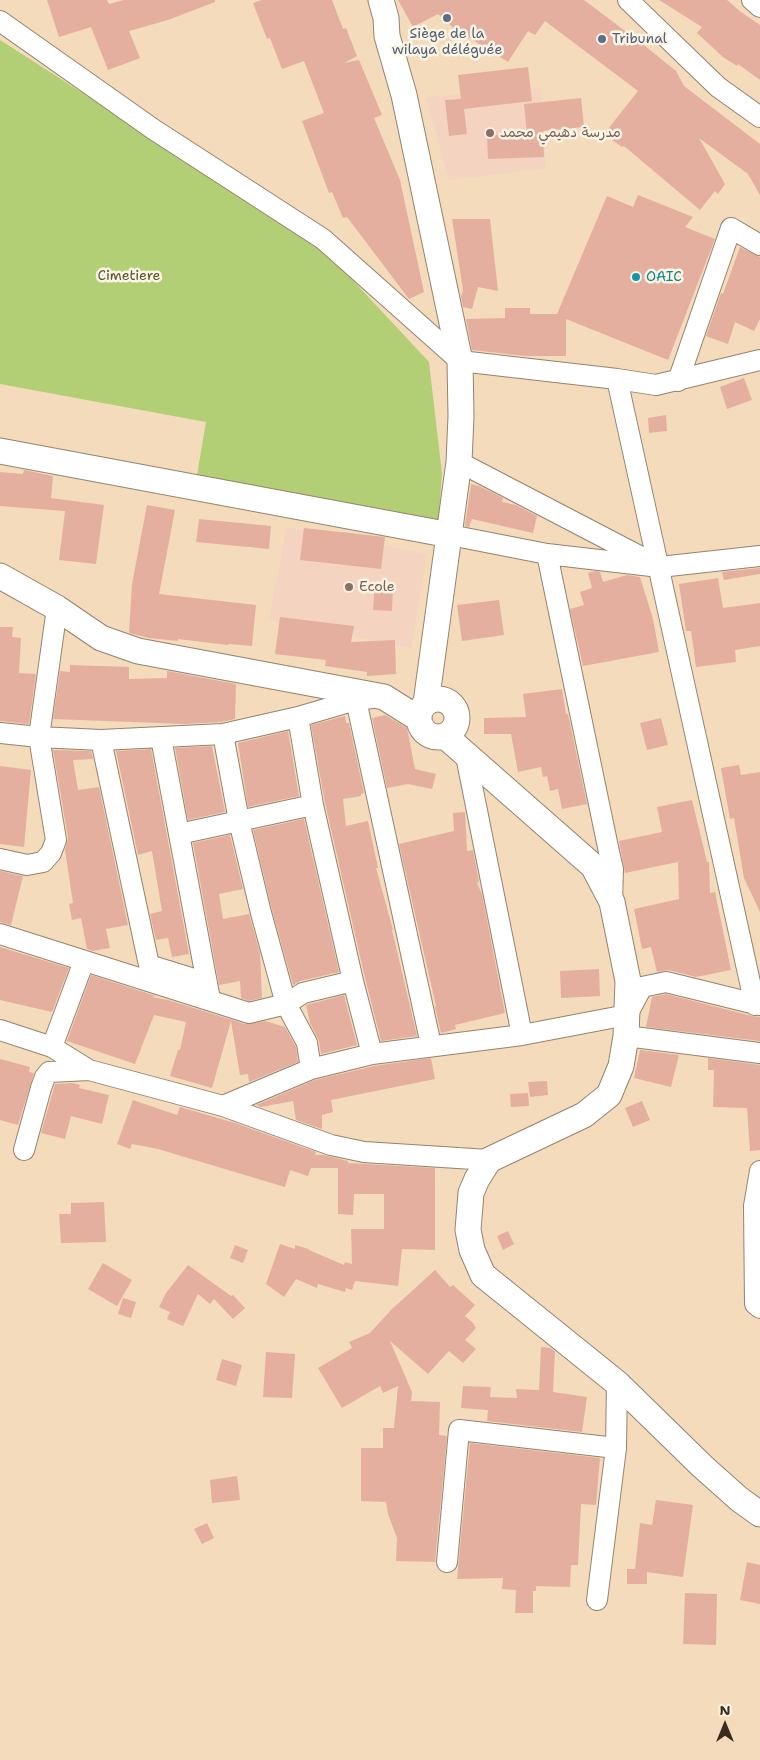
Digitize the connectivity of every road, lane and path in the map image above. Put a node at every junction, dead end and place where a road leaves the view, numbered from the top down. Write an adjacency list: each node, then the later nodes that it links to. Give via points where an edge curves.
1 (368, 0): 7 (main road, via 377,25)
2 (382, 0): 7 (main road)
3 (628, 0): 8 (street, via 718,87)
4 (752, 0): 5 (street)
5 (760, 7)
6 (0, 21): 11 (street, via 153,129 323,239)
7 (387, 36): 11 (main road, via 406,105)
8 (760, 117)
9 (760, 245): 13 (street, via 731,228)
10 (760, 360): 13 (street)
11 (460, 361): 12 (street); 15 (main road)
12 (617, 379): 13 (street, via 656,385); 19 (street)
13 (678, 381)
14 (0, 451): 16 (main road)
15 (459, 462): 16 (main road); 19 (street)
16 (450, 535): 17 (street); 24 (main road, via 436,628)
17 (547, 554): 19 (street); 37 (street, via 610,852)
18 (760, 556): 19 (street)
19 (660, 567): 43 (street)
20 (0, 576): 21 (main road)
21 (57, 608): 22 (main road, via 101,638 138,651); 29 (street)
22 (384, 697): 23 (street); 24 (main road)
23 (356, 700): 25 (street); 47 (street)
24 (430, 707): 28 (main road, via 424,731 438,738); 28 (main road, via 455,709 455,728)
25 (298, 717): 27 (street); 33 (street)
26 (0, 733): 29 (street)
27 (223, 734): 30 (street); 34 (street)
28 (445, 736): 32 (main road)
29 (39, 737): 31 (street); 36 (street, via 56,840 43,862 27,865)
30 (161, 738): 31 (street); 35 (street)
31 (100, 740): 41 (street, via 149,965)
32 (466, 756): 37 (main road, via 593,866); 46 (street)
33 (313, 805): 34 (street); 40 (street)
34 (239, 821): 35 (street); 42 (street)
35 (179, 834): 41 (street)
36 (0, 858)
37 (612, 905): 44 (main road, via 628,981)
38 (0, 934): 39 (street)
39 (84, 961): 41 (street); 48 (street)
40 (353, 981): 42 (street, via 302,993); 50 (street)
41 (209, 993): 42 (street, via 250,1013)
42 (286, 1004): 52 (street, via 307,1043)
43 (758, 1005): 44 (street, via 666,982 642,987)
44 (627, 1026): 46 (street); 49 (street); 55 (main road, via 621,1066 609,1095 584,1115)
45 (0, 1030): 48 (street)
46 (522, 1035): 47 (street)
47 (432, 1045): 50 (street)
48 (52, 1047): 51 (street)
49 (760, 1053)
50 (372, 1054): 52 (street)
51 (89, 1070): 53 (street); 54 (street, via 49,1072 41,1088)
52 (311, 1070): 53 (street)
53 (223, 1106): 55 (street, via 331,1145 364,1152)
54 (24, 1150)
55 (489, 1160): 58 (main road, via 471,1193 468,1214 472,1250 483,1276)
56 (760, 1171): 57 (street, via 754,1206 755,1304)
57 (760, 1308)
58 (616, 1383): 59 (street); 60 (main road, via 702,1466)
59 (616, 1448): 61 (street, via 459,1430); 62 (street)
60 (760, 1514)
61 (447, 1562)
62 (597, 1600)

